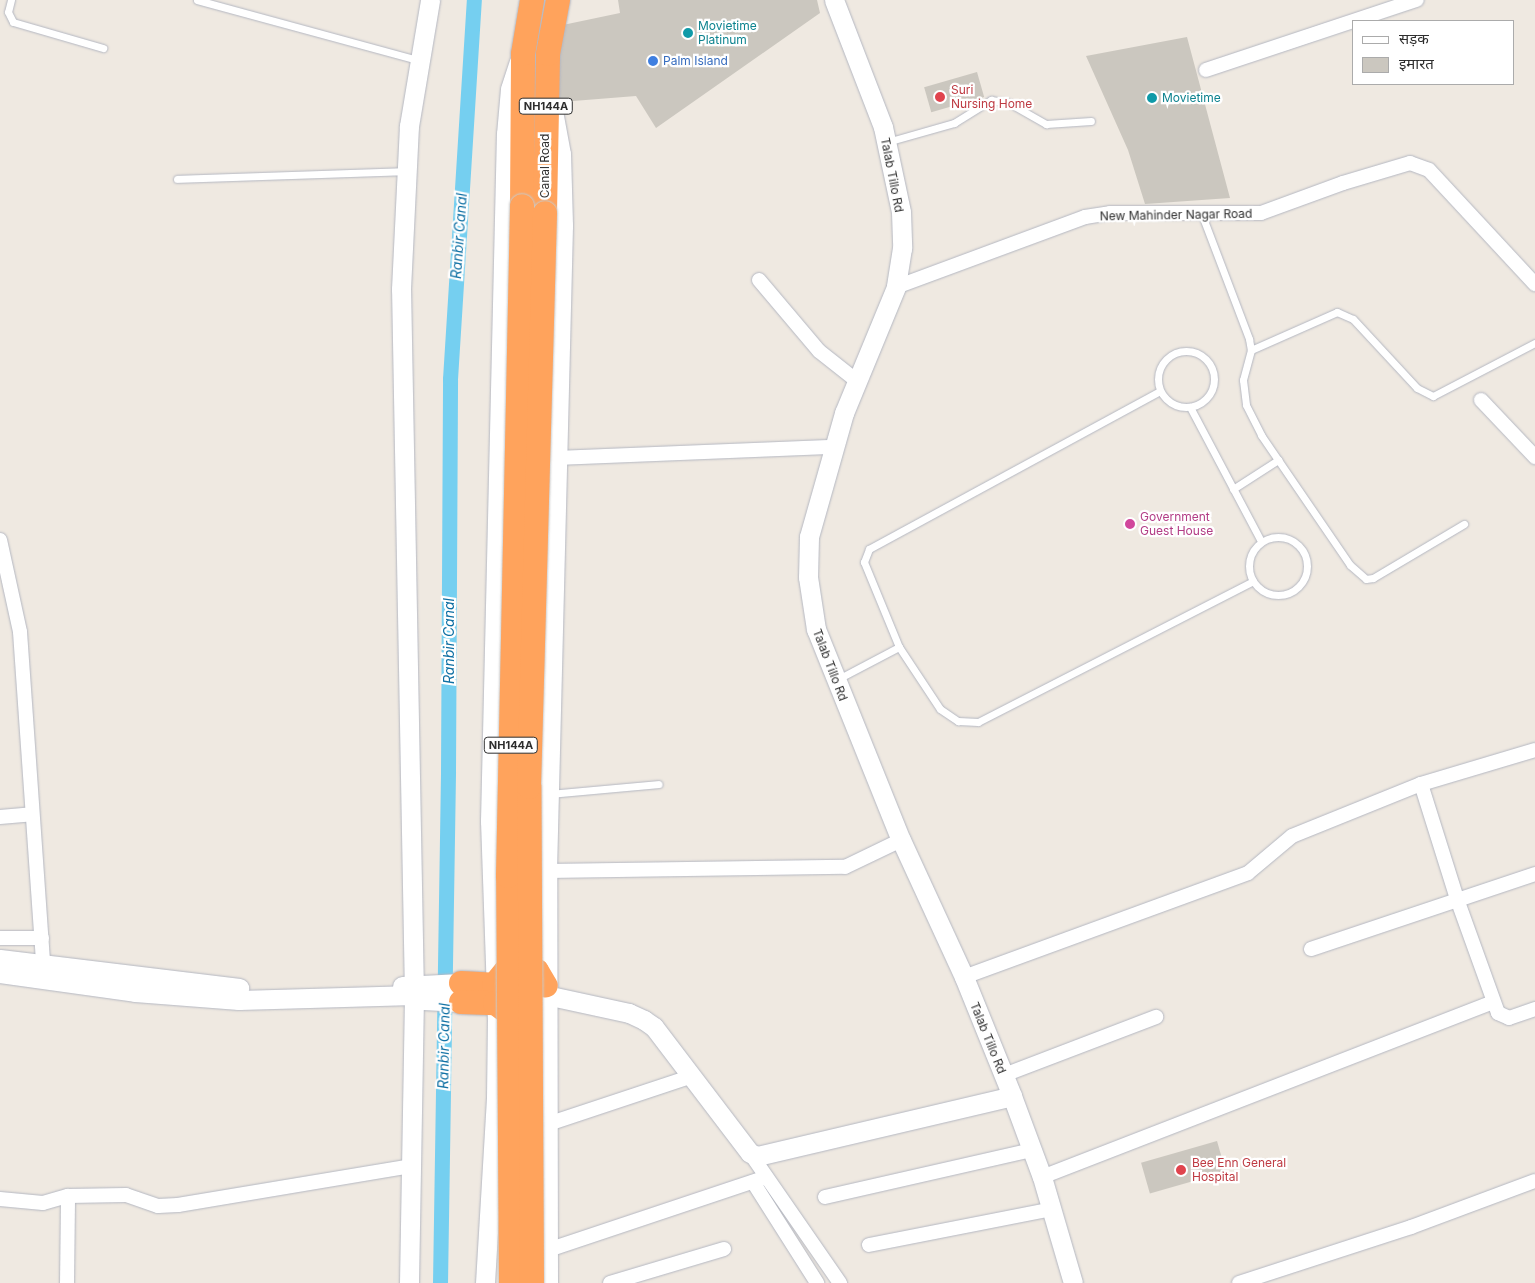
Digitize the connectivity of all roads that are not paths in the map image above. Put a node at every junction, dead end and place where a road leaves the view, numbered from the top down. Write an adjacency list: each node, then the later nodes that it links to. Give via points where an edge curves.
1 (12, 0): 10 (lane, via 8,12 14,22)
2 (197, 0): 12 (lane)
3 (430, 0): 12 (street)
4 (532, 0): 11 (highway, NH144A)
5 (558, 0): 14 (highway, Canal Road / NH144A, via 548,54)
6 (834, 0): 16 (street, Talab Tillo Rd)
7 (1418, 0): 8 (street)
8 (1357, 20)
9 (1352, 22): 13 (street)
10 (103, 48)
11 (523, 54): 60 (street, via 510,89 505,154 490,821); 89 (highway, NH144A, bridge, via 508,876)
12 (418, 60): 17 (street)
13 (1206, 70)
14 (546, 101): 31 (street, via 558,128 562,182); 90 (highway, Canal Road / NH144A, bridge, via 529,787)
15 (1091, 121): 16 (lane, via 1046,124 1009,103 991,100 954,123)
16 (887, 142): 22 (street, Talab Tillo Rd, via 901,212 902,248)
17 (406, 171): 18 (lane); 58 (street, via 402,410)
18 (177, 179)
19 (1202, 214): 21 (street, New Mahinder Nagar Road, via 1270,212 1402,163 1429,170); 22 (street, New Mahinder Nagar Road, via 1110,213 1085,218); 24 (lane, via 1247,329)
20 (759, 280): 25 (street, via 819,350)
21 (1535, 284)
22 (896, 287): 25 (street, Talab Tillo Rd)
23 (1535, 343): 24 (lane, via 1433,396 1417,388 1353,319 1338,312)
24 (1251, 350): 32 (lane, via 1243,380 1246,404)
25 (857, 381): 29 (street, Talab Tillo Rd)
26 (1160, 391): 28 (lane, via 1172,404); 28 (lane, via 1158,371 1162,362 1178,351 1197,352 1211,366 1214,385 1205,400); 38 (lane, via 869,549 864,562)
27 (1481, 400): 30 (street)
28 (1190, 407): 33 (lane)
29 (834, 447): 31 (street); 39 (street, Talab Tillo Rd, via 809,538 808,577 816,629)
30 (1535, 457)
31 (557, 458): 43 (street)
32 (1278, 460): 33 (lane); 34 (lane, via 1350,565 1366,579 1374,578)
33 (1233, 489): 36 (lane)
34 (1464, 524)
35 (0, 540): 44 (street, via 20,632)
36 (1262, 541): 37 (lane, via 1249,562); 37 (lane, via 1273,537 1292,540 1304,554 1306,572 1303,581 1288,593 1268,593)
37 (1253, 581): 38 (lane, via 978,722 958,721 940,709)
38 (900, 647): 39 (lane)
39 (835, 681): 46 (street, Talab Tillo Rd)
40 (1535, 750): 42 (street)
41 (659, 784): 43 (lane)
42 (1421, 784): 49 (street); 56 (street, via 1292,836 1256,868 1241,876)
43 (550, 794): 47 (street)
44 (32, 814): 45 (street); 51 (street)
45 (0, 817)
46 (901, 840): 47 (street, via 862,862 836,868); 56 (street, Talab Tillo Rd)
47 (547, 871): 57 (street)
48 (1535, 874): 49 (street)
49 (1457, 899): 52 (street); 61 (street)
50 (0, 938): 51 (street)
51 (42, 938): 54 (street)
52 (1311, 949)
53 (0, 959): 54 (street)
54 (43, 962): 58 (street, via 241,988)
55 (0, 973): 58 (street, via 135,992 239,1000)
56 (964, 977): 64 (street, Talab Tillo Rd)
57 (546, 991): 60 (highway, via 538,1010 521,1017 512,1016); 60 (highway, via 537,971 522,965 506,968); 65 (street, via 644,1020); 67 (street)
58 (418, 992): 59 (street); 70 (street)
59 (461, 992): 60 (highway)
60 (495, 994): 88 (street, via 496,1098)
61 (1493, 1002): 62 (street, via 1498,1013 1509,1018); 72 (street)
62 (1535, 1009)
63 (1156, 1017): 64 (street)
64 (1004, 1075): 66 (street, Talab Tillo Rd)
65 (692, 1076): 67 (street); 69 (street)
66 (1012, 1096): 68 (street, Talab Tillo Rd); 69 (street, via 770,1155)
67 (548, 1124): 82 (street)
68 (1032, 1150): 72 (street, Talab Tillo Rd); 76 (street)
69 (750, 1153): 71 (street)
70 (411, 1166): 75 (street, via 178,1205 158,1206 126,1194); 87 (street)
71 (766, 1177): 74 (street); 80 (street)
72 (1042, 1177): 78 (street, Talab Tillo Rd)
73 (1535, 1181): 95 (street, via 1410,1227)
74 (753, 1182): 82 (street); 83 (street)
75 (68, 1196): 77 (street, via 43,1203); 86 (street)
76 (826, 1197)
77 (0, 1199)
78 (1052, 1209): 79 (street); 94 (street, Talab Tillo Rd)
79 (868, 1245)
80 (815, 1247): 83 (street); 84 (street)
81 (724, 1249): 92 (street)
82 (548, 1250): 91 (street)
83 (801, 1257): 85 (street)
84 (826, 1263): 85 (street); 93 (street)
85 (814, 1278)
86 (68, 1283)
87 (409, 1283)
88 (485, 1283)
89 (511, 1283)
90 (532, 1283)
91 (548, 1283)
92 (610, 1283)
93 (840, 1283)
94 (1073, 1283)
95 (1238, 1283)

